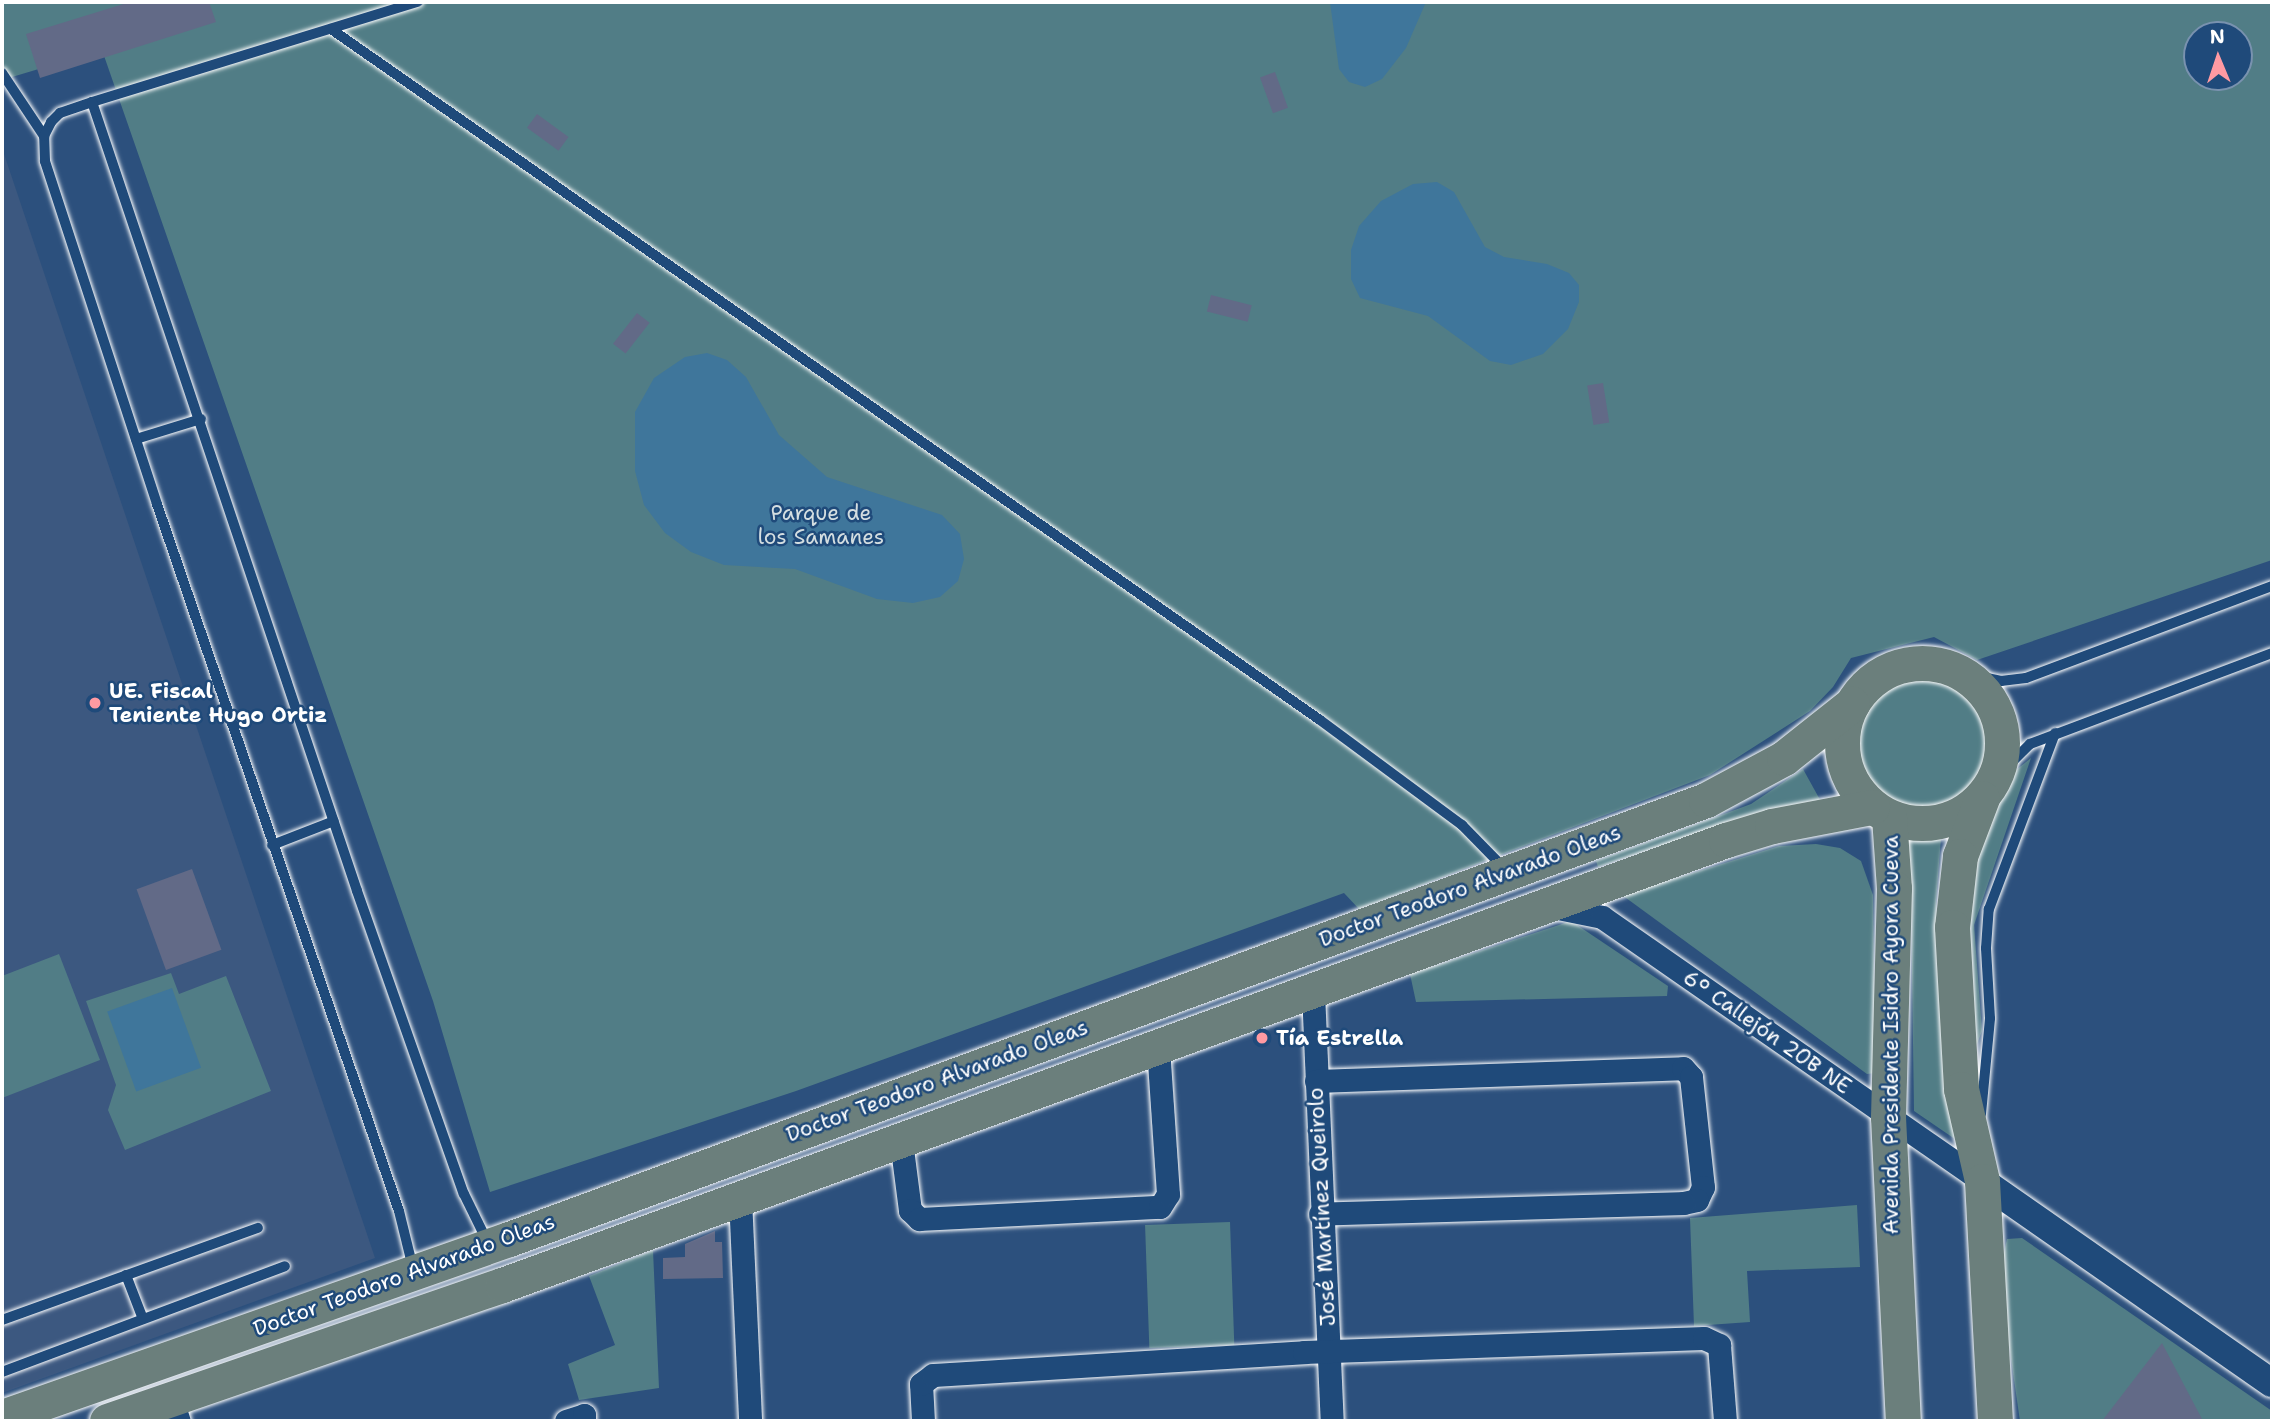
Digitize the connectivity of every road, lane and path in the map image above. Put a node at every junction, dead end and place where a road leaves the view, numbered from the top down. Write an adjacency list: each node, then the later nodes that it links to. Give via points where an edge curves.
1 (418, 2): 2 (lane)
2 (331, 29): 4 (lane); 20 (lane, via 1320,720 1461,825)
3 (2, 73): 5 (lane)
4 (92, 102): 5 (lane, via 60,113); 6 (lane)
5 (44, 136): 7 (lane, via 45,161)
6 (201, 419): 7 (lane); 17 (lane)
7 (136, 439): 19 (lane)
8 (2272, 586): 9 (lane)
9 (2261, 591): 10 (lane); 12 (lane, via 2026,678 2001,681)
10 (2272, 600)
11 (2272, 653): 14 (lane)
12 (1959, 672): 13 (main road, via 1930,663 1900,666 1874,679); 15 (main road, via 1990,700 1999,719 2003,740)
13 (1852, 704): 18 (main road, via 1844,721 1842,759 1858,793); 20 (main road, Doctor Teodoro Alvarado Oleas, via 1784,758 1735,786)
14 (2055, 733): 15 (lane, via 2017,752); 27 (lane, via 1989,909 1990,1018)
15 (1988, 789): 18 (main road, via 1945,820); 27 (main road, via 1961,856 1952,927 1961,1089)
16 (1829, 817): 18 (main road, Doctor Teodoro Alvarado Oleas); 18 (main road, via 1866,828); 21 (main road, Doctor Teodoro Alvarado Oleas, via 1772,826 1726,840)
17 (334, 821): 19 (lane); 31 (lane, via 464,1194)
18 (1884, 824): 25 (main road, Avenida Presidente Isidro Ayora Cueva)
19 (272, 845): 33 (lane, via 399,1212)
20 (1508, 872): 31 (main road, Doctor Teodoro Alvarado Oleas)
21 (1543, 908): 22 (main road, Doctor Teodoro Alvarado Oleas); 25 (street, 6° Callejón 20B NE, via 1561,906 1602,917)
22 (1313, 992): 23 (main road, Doctor Teodoro Alvarado Oleas); 24 (street, José Martínez Queirolo)
23 (1158, 1048): 26 (main road, Doctor Teodoro Alvarado Oleas); 26 (street, via 1168,1194 1160,1207 919,1219 910,1210)
24 (1316, 1081): 29 (street, José Martínez Queirolo); 29 (street, via 1684,1068 1691,1077 1703,1187 1697,1200 1684,1203)
25 (1888, 1117): 27 (street, 6° Callejón 20B NE); 49 (main road, Avenida Presidente Isidro Ayora Cueva)
26 (901, 1140): 28 (main road, Doctor Teodoro Alvarado Oleas)
27 (1981, 1175): 39 (street); 50 (main road)
28 (740, 1198): 40 (main road, Doctor Teodoro Alvarado Oleas); 45 (street)
29 (1321, 1214): 37 (street, José Martínez Queirolo)
30 (258, 1228): 34 (lane)
31 (489, 1246): 33 (main road, Doctor Teodoro Alvarado Oleas)
32 (285, 1266): 35 (lane)
33 (414, 1272): 41 (main road, Doctor Teodoro Alvarado Oleas)
34 (126, 1275): 35 (lane); 36 (lane)
35 (143, 1319): 38 (lane)
36 (2, 1320)
37 (1329, 1351): 46 (street, via 933,1375 921,1384); 47 (street, José Martínez Queirolo); 48 (street, via 1710,1338 1719,1345)
38 (2, 1372)
39 (2272, 1382)
40 (175, 1409): 42 (main road, Doctor Teodoro Alvarado Oleas)
41 (2, 1418)
42 (107, 1421)
43 (566, 1421): 44 (street, via 584,1415)
44 (584, 1421)
45 (750, 1421)
46 (923, 1421)
47 (1332, 1421)
48 (1725, 1421)
49 (1903, 1421)
50 (1995, 1421)

